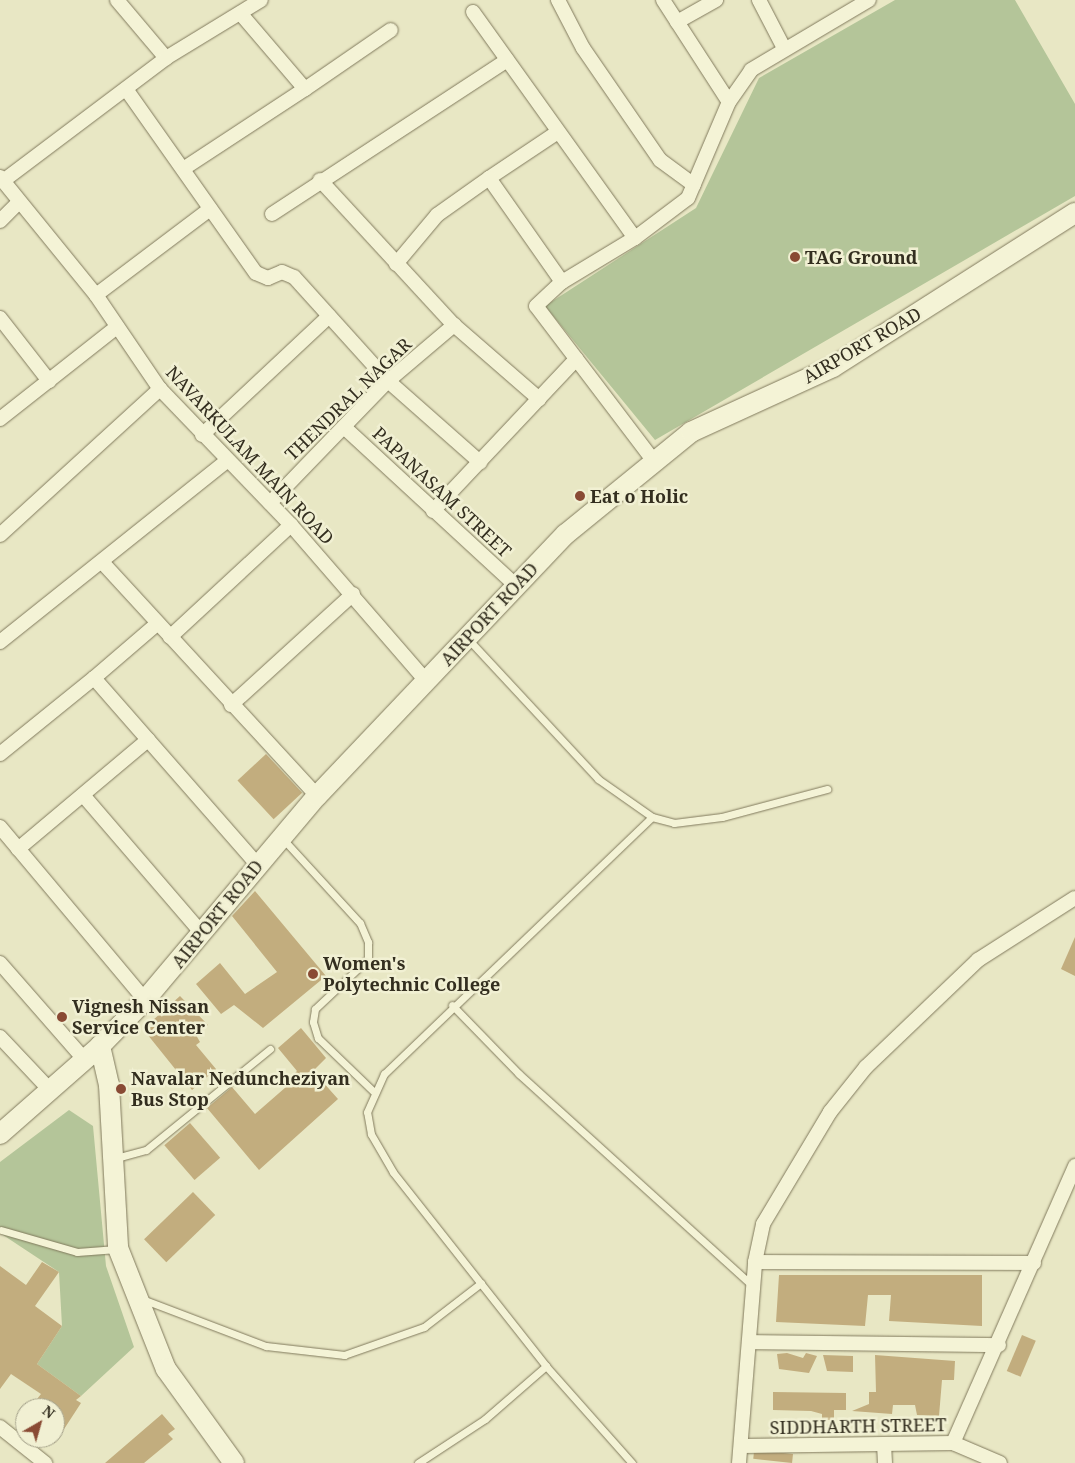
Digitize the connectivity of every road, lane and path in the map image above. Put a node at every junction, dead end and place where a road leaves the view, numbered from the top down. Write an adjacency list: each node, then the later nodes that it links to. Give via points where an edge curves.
1 (117, 0): 13 (street)
2 (261, 0): 9 (street)
3 (558, 0): 23 (street, via 583,48 660,160)
4 (663, 0): 10 (street)
5 (716, 0): 10 (street)
6 (759, 0): 12 (street)
7 (864, 1): 12 (street)
8 (473, 12): 14 (street)
9 (241, 14): 13 (street); 16 (street)
10 (677, 22): 17 (street)
11 (391, 30): 16 (street)
12 (784, 48): 17 (street, via 751,70)
13 (166, 58): 15 (street)
14 (507, 60): 18 (street); 22 (street)
15 (126, 89): 19 (street); 21 (street)
16 (305, 89): 19 (street)
17 (729, 102): 23 (street, via 701,158)
18 (558, 132): 20 (street); 29 (street)
19 (183, 170): 25 (street)
20 (489, 178): 30 (street, via 437,215); 31 (street)
21 (1, 179): 24 (street, NAVARKULAM MAIN ROAD)
22 (320, 180): 27 (street); 30 (street)
23 (694, 186): 29 (street, via 688,198)
24 (19, 202): 28 (street); 32 (street, NAVARKULAM MAIN ROAD)
25 (210, 209): 32 (street); 33 (street, via 256,273 268,278 282,272 294,277)
26 (1075, 213): 45 (street, AIRPORT ROAD, via 833,367 691,432)
27 (272, 214)
28 (0, 222)
29 (634, 238): 31 (street)
30 (396, 264): 35 (street)
31 (562, 282): 37 (street, via 536,306)
32 (96, 296): 36 (street, NAVARKULAM MAIN ROAD)
33 (329, 316): 39 (street); 44 (street)
34 (0, 318): 38 (street)
35 (454, 325): 39 (street, THENDRAL NAGAR); 41 (street)
36 (117, 327): 38 (street); 40 (street, NAVARKULAM MAIN ROAD)
37 (576, 359): 41 (street); 45 (street)
38 (49, 381): 42 (street)
39 (388, 382): 43 (street, THENDRAL NAGAR); 47 (street)
40 (160, 389): 44 (street, NAVARKULAM MAIN ROAD); 51 (street)
41 (539, 399): 47 (street)
42 (0, 419)
43 (344, 427): 48 (street, THENDRAL NAGAR); 49 (street, PAPANASAM STREET)
44 (202, 435): 46 (street, NAVARKULAM MAIN ROAD)
45 (653, 460): 53 (street, AIRPORT ROAD)
46 (227, 461): 48 (street, NAVARKULAM MAIN ROAD); 52 (street)
47 (480, 462): 49 (street)
48 (270, 503): 50 (street, NAVARKULAM MAIN ROAD)
49 (433, 510): 53 (street, PAPANASAM STREET)
50 (291, 525): 54 (street, NAVARKULAM MAIN ROAD); 56 (street)
51 (0, 535)
52 (102, 562): 55 (street); 58 (street)
53 (514, 584): 57 (street, AIRPORT ROAD)
54 (353, 594): 60 (street, NAVARKULAM MAIN ROAD); 61 (street)
55 (158, 623): 56 (street); 59 (street)
56 (170, 637): 61 (street)
57 (466, 637): 60 (street, AIRPORT ROAD); 67 (lane, via 598,779)
58 (0, 642)
59 (94, 678): 62 (street); 63 (street)
60 (426, 680): 66 (street, AIRPORT ROAD)
61 (231, 705): 66 (street)
62 (148, 740): 65 (street); 71 (street)
63 (0, 754)
64 (827, 790): 67 (lane, via 722,817 674,823)
65 (83, 795): 70 (street); 73 (street)
66 (317, 796): 69 (street, AIRPORT ROAD)
67 (652, 817): 76 (lane)
68 (0, 827): 70 (street)
69 (281, 837): 71 (street, AIRPORT ROAD); 82 (lane, via 360,923 368,942 368,959 315,1009 313,1022 318,1038)
70 (18, 849): 75 (street)
71 (257, 864): 73 (street, AIRPORT ROAD)
72 (1075, 898): 88 (street, via 978,960 866,1067 830,1112 763,1224)
73 (200, 931): 75 (street, AIRPORT ROAD)
74 (0, 963): 80 (street)
75 (145, 1000): 78 (street, AIRPORT ROAD)
76 (452, 1006): 82 (lane, via 384,1074); 91 (lane, via 520,1074)
77 (0, 1037): 81 (street)
78 (100, 1046): 80 (street, AIRPORT ROAD); 84 (street, via 109,1085)
79 (270, 1049): 84 (lane, via 146,1150)
80 (85, 1060): 81 (street, AIRPORT ROAD)
81 (50, 1090): 83 (street, AIRPORT ROAD)
82 (374, 1091): 90 (lane, via 367,1112 371,1134 392,1172)
83 (0, 1134)
84 (113, 1158): 87 (street)
85 (1075, 1166): 89 (street)
86 (1, 1230): 87 (lane, via 77,1252 107,1253)
87 (118, 1248): 92 (street)
88 (755, 1262): 89 (street); 91 (street)
89 (1034, 1263): 94 (street)
90 (482, 1282): 92 (lane, via 424,1327 344,1355 266,1346); 95 (lane)
91 (753, 1286): 93 (street)
92 (137, 1297): 101 (street, via 166,1369)
93 (750, 1342): 94 (street); 99 (street)
94 (999, 1345): 97 (street)
95 (546, 1366): 102 (lane, via 485,1419); 103 (lane)
96 (0, 1427): 100 (street)
97 (953, 1443): 98 (street, SIDDHARTH STREET); 106 (street, SIDDHARTH STREET)
98 (884, 1444): 99 (street, SIDDHARTH STREET); 105 (street)
99 (742, 1446): 104 (street)
100 (45, 1463)
101 (234, 1463)
102 (418, 1463)
103 (632, 1463)
104 (739, 1463)
105 (885, 1463)
106 (1000, 1463)

